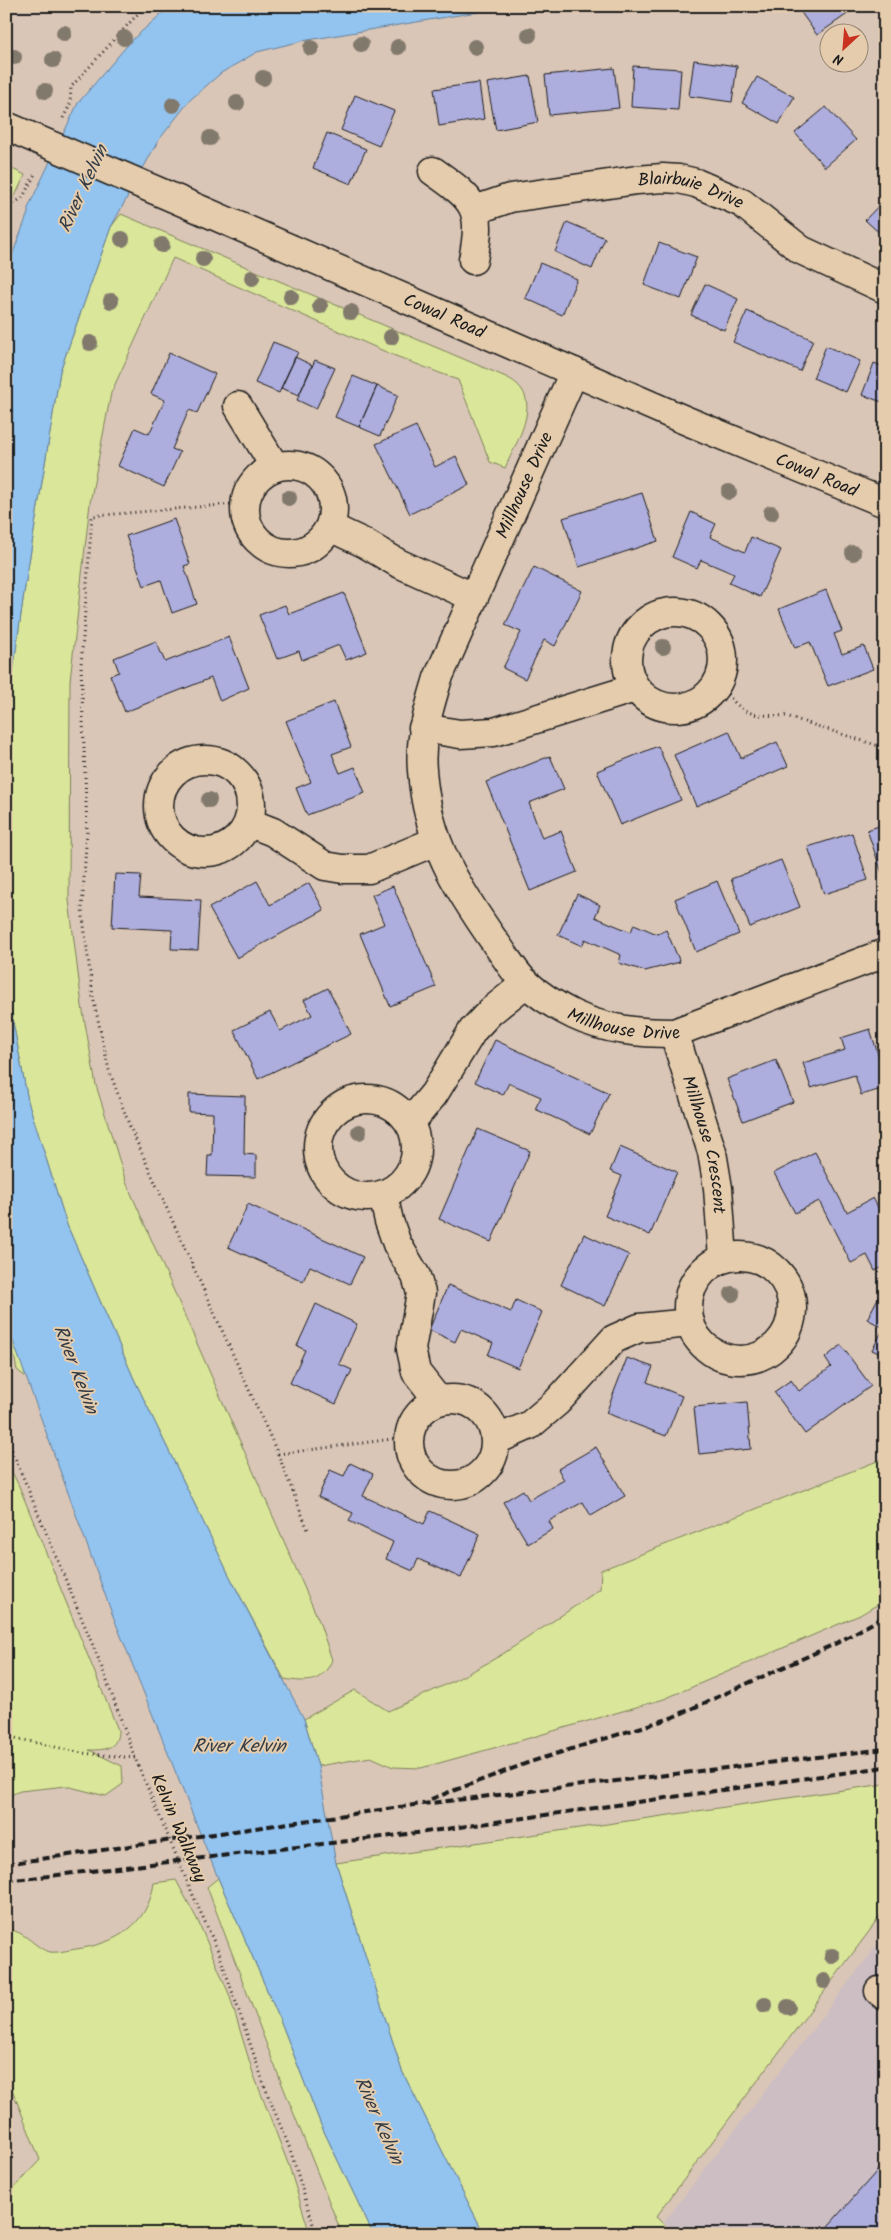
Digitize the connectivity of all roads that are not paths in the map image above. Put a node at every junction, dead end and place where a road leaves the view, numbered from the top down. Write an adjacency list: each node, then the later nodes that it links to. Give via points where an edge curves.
1 (6, 126): 6 (street, Cowal Road, bridge)
2 (434, 171): 3 (street, via 455,186)
3 (475, 210): 4 (street, via 478,237); 5 (street, Blairbuie Drive, via 510,198 637,180 679,179 742,203 801,250)
4 (473, 260)
5 (885, 289)
6 (574, 372): 9 (street, Cowal Road); 11 (street, Millhouse Drive)
7 (238, 406): 8 (street)
8 (275, 467): 10 (street, via 295,465 314,473 328,488 334,507); 10 (street, via 250,487 245,503 246,521 255,537 268,548 286,553 304,551 319,542)
9 (885, 503)
10 (330, 527): 11 (street, via 398,564)
11 (473, 597): 13 (street, Millhouse Drive, via 438,678)
12 (635, 688): 12 (street, via 626,667 629,645 640,626 660,614 683,612 704,621 718,638 724,660 719,682 703,701 679,709 654,705); 13 (street, via 494,732 460,734)
13 (423, 728): 15 (street, Millhouse Drive, via 422,769)
14 (250, 823): 15 (street, via 273,832 325,866 343,870 369,870)
15 (436, 841): 17 (street, Millhouse Drive, via 460,892)
16 (885, 953): 18 (street, Millhouse Drive)
17 (526, 983): 18 (street, Millhouse Drive, via 575,1015 606,1027 638,1033); 19 (street, via 473,1030 434,1094)
18 (674, 1033): 21 (street, Millhouse Crescent, via 712,1152)
19 (410, 1123): 20 (street, via 416,1144 413,1166 401,1184); 20 (street, via 396,1109 378,1100 358,1100 339,1107 325,1122 320,1134 319,1160 328,1178 344,1192 356,1196)
20 (383, 1195): 23 (street, via 397,1244 416,1276 421,1293 411,1349 416,1372)
21 (723, 1258): 22 (street, via 706,1268 694,1284 688,1303); 22 (street, via 746,1256 768,1262 784,1278 793,1299 792,1322 781,1342 763,1356 741,1361 719,1356 701,1343)
22 (690, 1323): 24 (street, via 639,1328 614,1339 557,1402 530,1425)
23 (438, 1400): 24 (street, via 458,1399 477,1406 490,1421); 24 (street, via 424,1408 413,1421 408,1437 409,1453 416,1468 428,1479 442,1485 474,1480 486,1470 494,1456)
24 (496, 1440)

